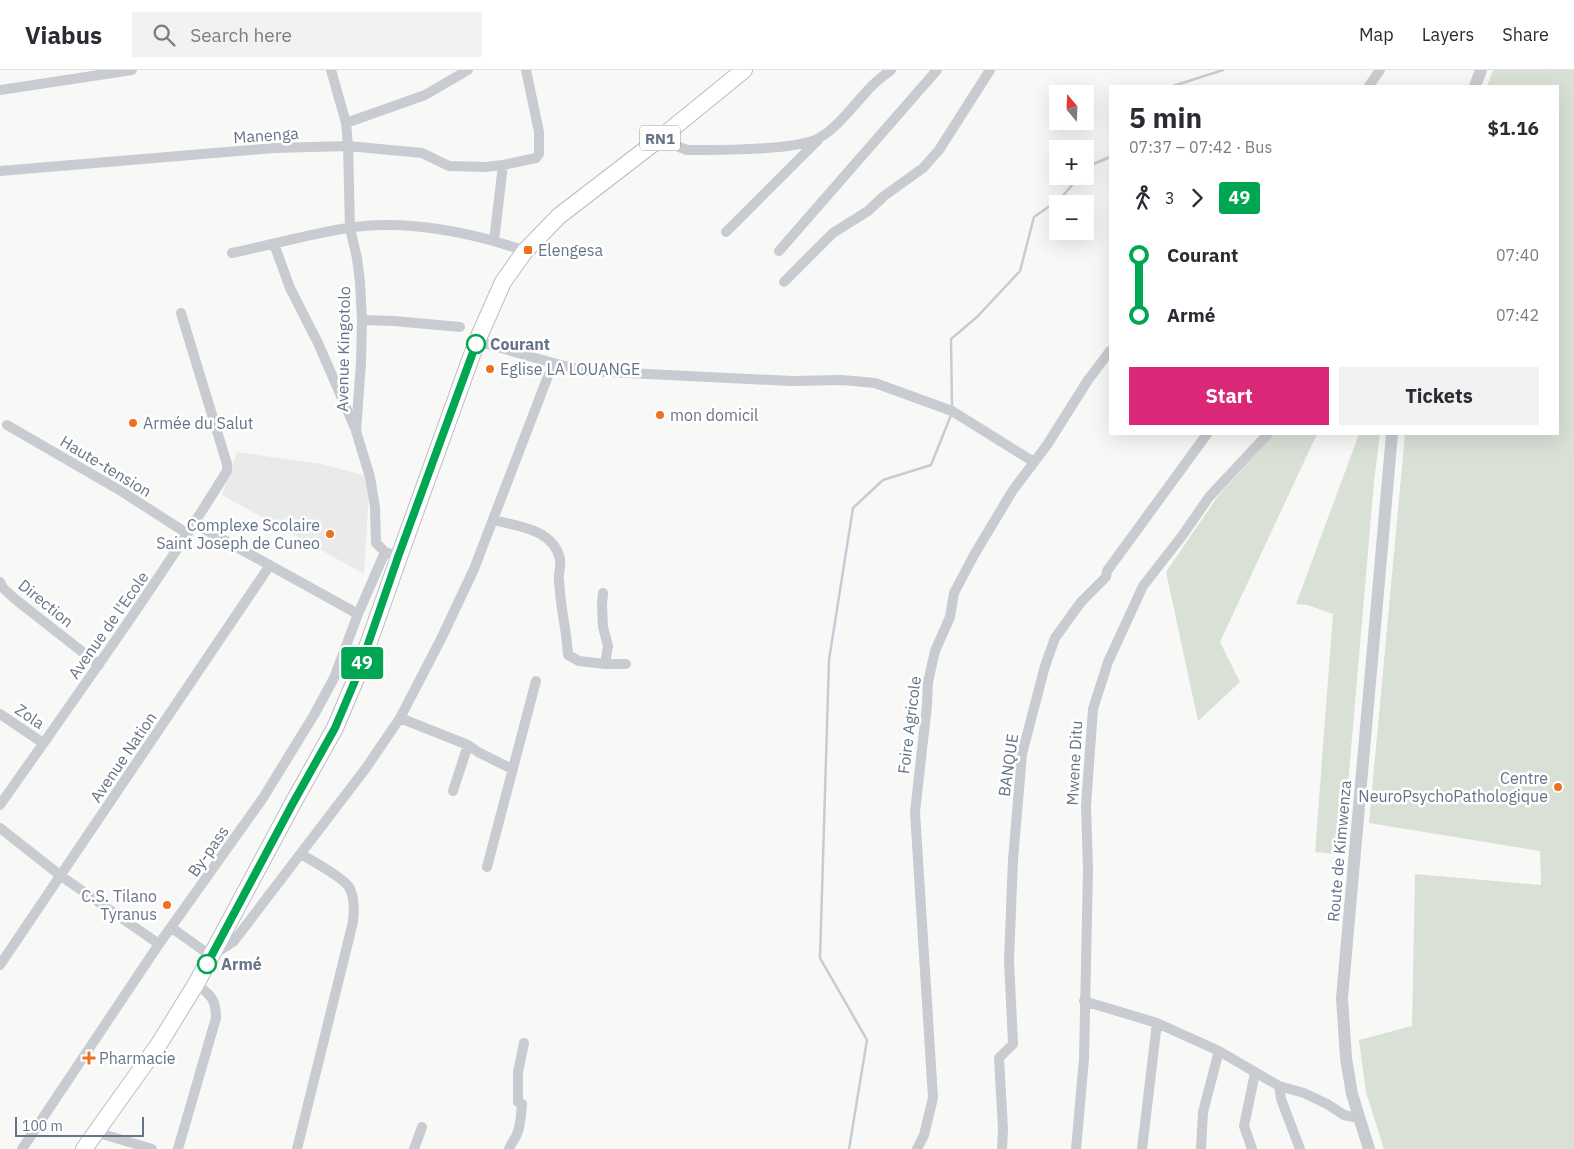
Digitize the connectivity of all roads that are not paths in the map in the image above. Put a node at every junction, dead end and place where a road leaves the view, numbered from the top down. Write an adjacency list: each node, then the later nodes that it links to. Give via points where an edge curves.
1 (132, 70): 13 (street)
2 (331, 70): 14 (street, Avenue Kingotolo)
3 (468, 70): 14 (street, via 425,95)
4 (526, 70): 18 (street, Manenga, via 541,149 536,158)
5 (744, 70): 15 (highway, RN1)
6 (891, 70): 16 (street)
7 (937, 70): 25 (street)
8 (990, 70): 27 (street, via 924,168 833,233)
9 (1380, 70): 11 (street)
10 (1480, 70): 12 (street)
11 (1370, 85)
12 (1474, 85)
13 (0, 90)
14 (346, 123): 17 (street, Avenue Kingotolo)
15 (663, 136): 16 (street, via 684,149 696,150 788,146); 24 (highway, RN1, via 558,216)
16 (820, 138): 21 (street)
17 (348, 146): 18 (street, Manenga, via 422,153 449,166); 19 (street, Manenga, via 274,148); 20 (street, Avenue Kingotolo)
18 (503, 165): 22 (street)
19 (0, 171)
20 (350, 228): 22 (street, via 424,228); 23 (street); 29 (street, Avenue Kingotolo, via 357,258)
21 (726, 232)
22 (494, 241): 24 (street)
23 (274, 244): 26 (street); 35 (street, via 290,288)
24 (525, 251): 31 (highway, RN1, via 503,282)
25 (779, 252)
26 (232, 253)
27 (784, 282)
28 (181, 313): 41 (street, Avenue de l'Ecole, via 227,468)
29 (362, 320): 30 (street); 35 (street, Avenue Kingotolo)
30 (460, 327)
31 (477, 341): 33 (street); 43 (highway, RN1)
32 (1109, 352): 39 (street, Foire Agricole)
33 (553, 363): 39 (street, via 587,371 875,383 952,411); 40 (street)
34 (7, 425): 42 (street, Haute-tension)
35 (356, 431): 43 (street, Avenue Kingotolo, via 370,478 376,543)
36 (1205, 435): 85 (street, BANQUE, via 1107,571 1106,577 1081,602 1058,634 1044,666 1021,760 1009,960 1013,1044 1000,1058)
37 (1267, 435): 68 (street, Mwene Ditu, via 1207,500 1143,586 1108,662 1093,709 1086,806 1088,868)
38 (1392, 435): 74 (street, Route de Kimwenza, via 1342,998 1346,1058)
39 (1034, 462): 84 (street, Foire Agricole, via 1013,490 954,593 950,617 934,651 928,682 915,812 933,1098)
40 (493, 520): 48 (street, via 543,534 556,549 561,565 560,596 568,655); 53 (street, via 466,586)
41 (195, 524): 42 (street, Avenue de l'Ecole); 44 (street)
42 (188, 534): 50 (street, Avenue de l'Ecole)
43 (392, 554): 47 (street, By-pass); 65 (highway, RN1, via 357,676 335,728)
44 (270, 566): 47 (street); 62 (street, Avenue Nation)
45 (0, 582): 50 (street, Direction, via 15,599)
46 (603, 593): 48 (street, via 603,627 608,646)
47 (358, 614): 63 (street, By-pass, via 334,678 314,715 264,798)
48 (605, 664): 49 (street)
49 (626, 664)
50 (99, 665): 54 (street, Avenue de l'Ecole)
51 (536, 681): 56 (street)
52 (0, 714): 54 (street, Zola)
53 (400, 718): 55 (street); 60 (street)
54 (43, 743): 58 (street, Avenue de l'Ecole)
55 (468, 745): 56 (street); 57 (street)
56 (512, 769): 61 (street)
57 (453, 790)
58 (0, 805)
59 (0, 828): 62 (street)
60 (301, 854): 65 (street, via 234,941); 81 (street, via 346,883 354,905 353,922)
61 (487, 867)
62 (61, 876): 64 (street); 66 (street, Avenue Nation)
63 (172, 928): 64 (street, By-pass); 65 (street)
64 (159, 944): 77 (street, By-pass)
65 (211, 956): 67 (highway, RN1)
66 (0, 965)
67 (196, 984): 76 (highway, RN1, via 159,1044); 80 (street, via 211,995 216,1018)
68 (1084, 1001): 69 (street); 86 (street, Mwene Ditu, via 1084,1058)
69 (1157, 1023): 71 (street); 87 (street)
70 (524, 1043): 83 (street, via 518,1072 521,1112 517,1136)
71 (1219, 1051): 72 (street); 88 (street, via 1203,1112)
72 (1255, 1074): 73 (street); 89 (street, via 1244,1126)
73 (1279, 1086): 74 (street, via 1304,1093 1344,1115); 90 (street)
74 (1358, 1118): 91 (street, Route de Kimwenza)
75 (422, 1127): 82 (street)
76 (96, 1132): 78 (highway, RN1); 79 (street)
77 (22, 1149)
78 (84, 1149)
79 (152, 1149)
80 (178, 1149)
81 (297, 1149)
82 (414, 1149)
83 (510, 1149)
84 (917, 1149)
85 (1002, 1149)
86 (1076, 1149)
87 (1142, 1149)
88 (1200, 1149)
89 (1252, 1149)
90 (1300, 1149)
91 (1369, 1149)

